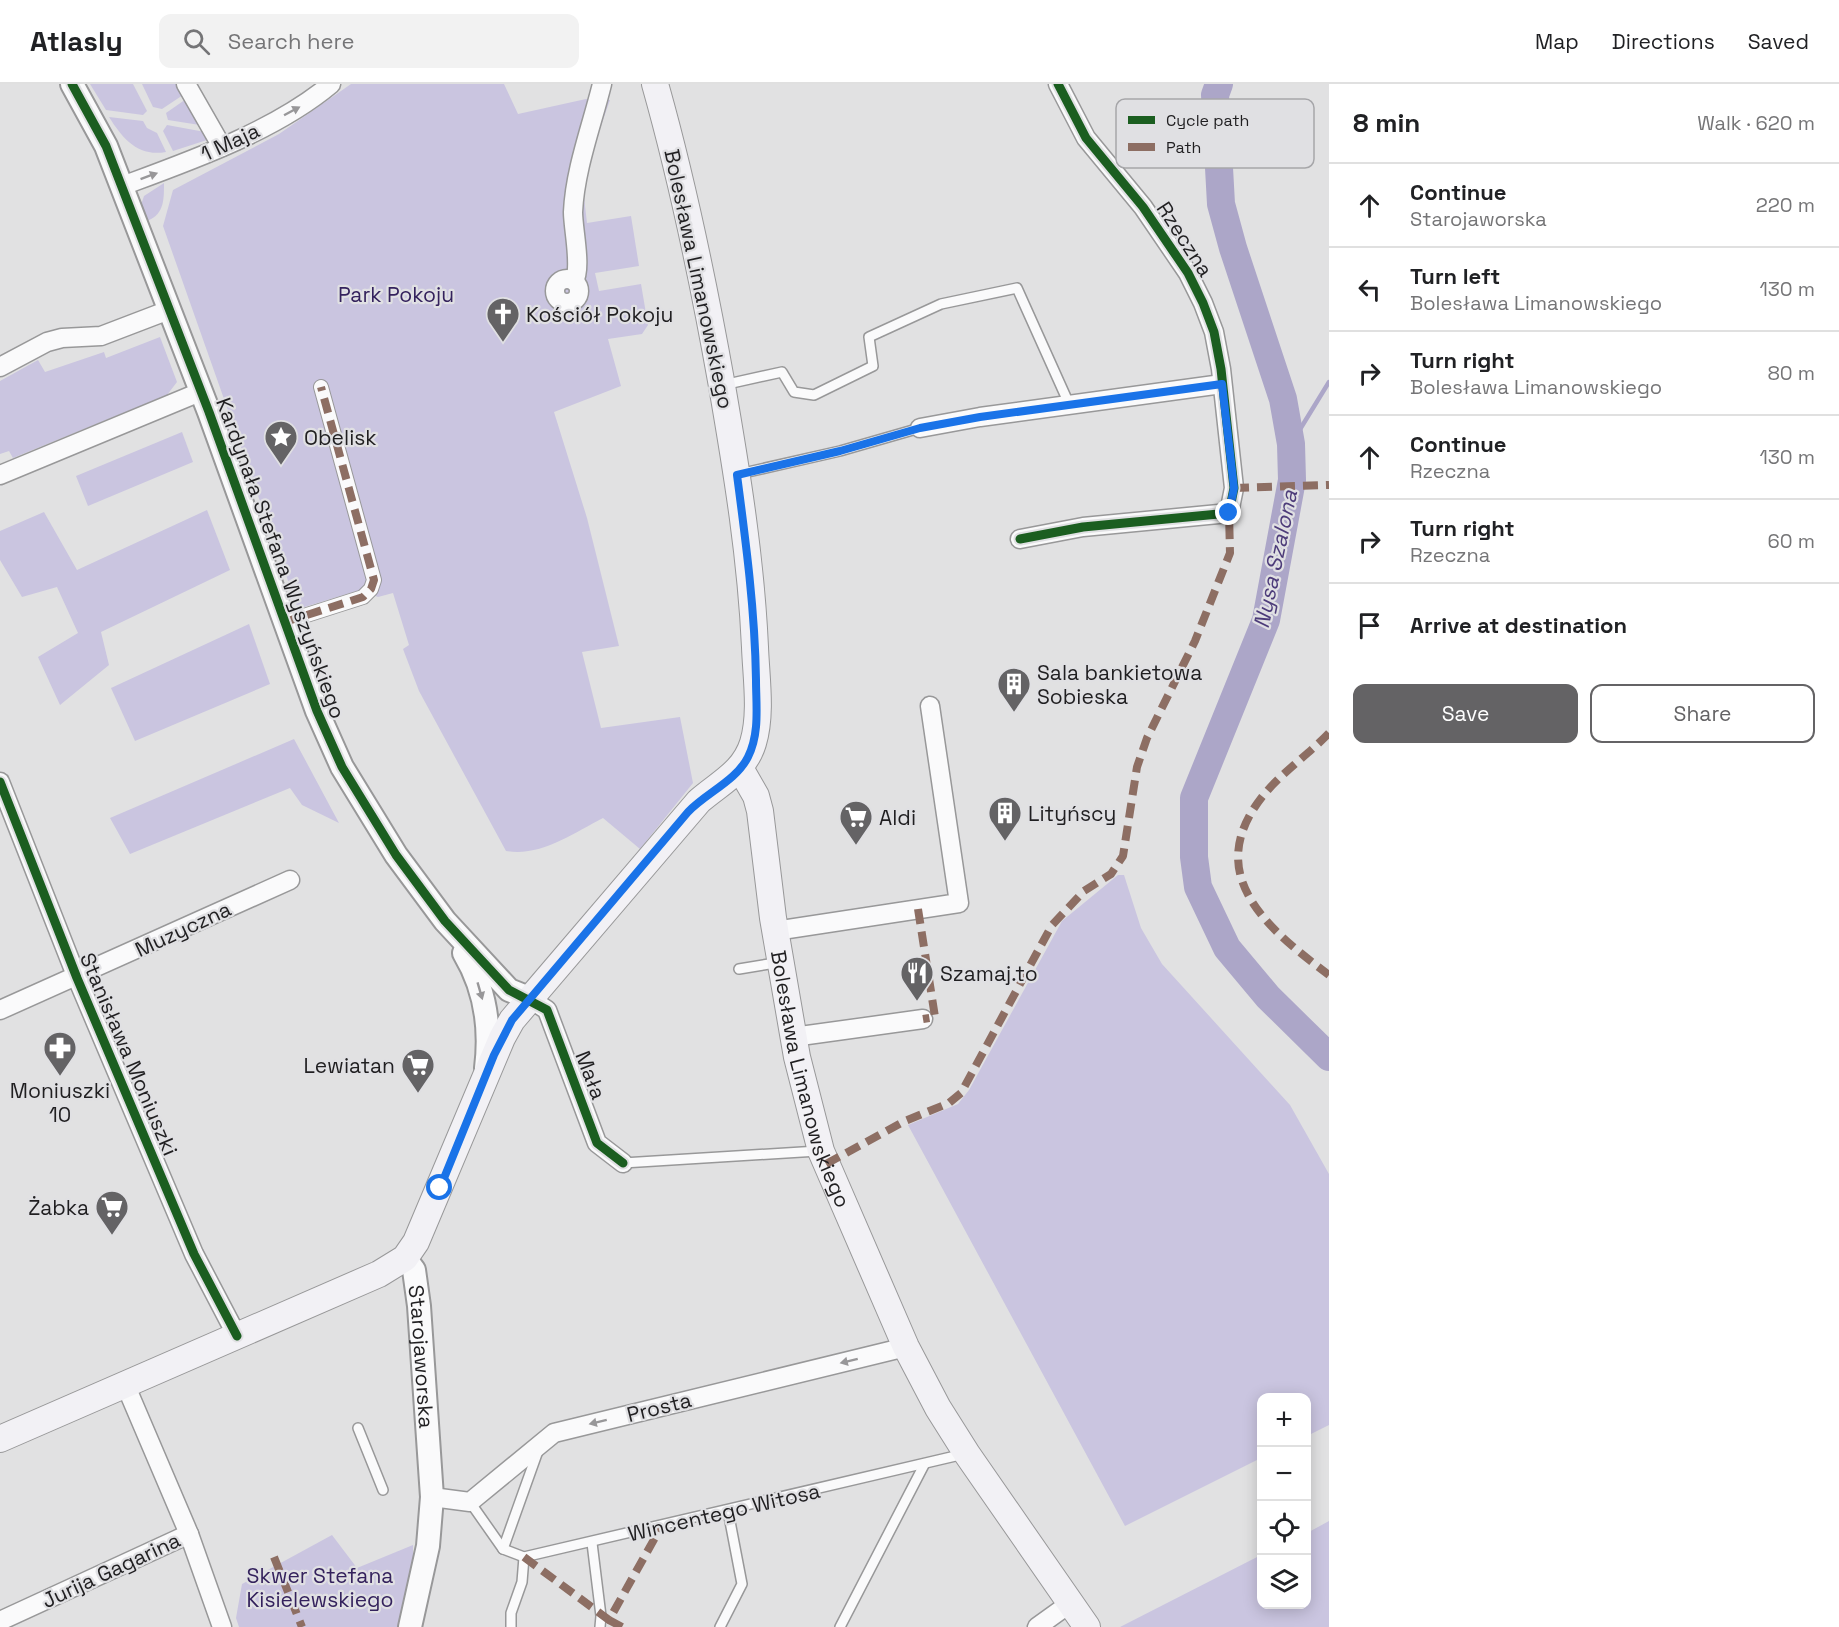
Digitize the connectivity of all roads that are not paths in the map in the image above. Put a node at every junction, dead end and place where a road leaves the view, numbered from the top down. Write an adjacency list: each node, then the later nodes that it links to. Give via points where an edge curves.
1 (72, 84): 8 (street, Kardynała Stefana Wyszyńskiego, via 101,136)
2 (186, 84): 7 (street)
3 (331, 84): 7 (street, 1 Maja, one-way to 3, via 303,105)
4 (602, 84): 9 (street, via 576,190 578,275)
5 (656, 84): 13 (main road, Bolesława Limanowskiego, via 697,256)
6 (1058, 84): 12 (street, Rzeczna, via 1086,138 1143,207 1188,273 1214,332)
7 (222, 147): 8 (street, 1 Maja, one-way to 7)
8 (122, 186): 10 (street, Kardynała Stefana Wyszyńskiego)
9 (574, 281)
10 (169, 310): 11 (street, via 101,336 47,342); 15 (street, Kardynała Stefana Wyszyńskiego)
11 (0, 367)
12 (1222, 384): 16 (street); 20 (street, Rzeczna, via 1234,488 1229,513 1083,527)
13 (721, 385): 16 (lane, via 782,372 794,392 814,395 873,366 869,337 941,304 1017,288); 19 (main road, Bolesława Limanowskiego)
14 (321, 387): 21 (street, via 374,580 363,597)
15 (201, 392): 18 (street); 21 (street, Kardynała Stefana Wyszyńskiego)
16 (1070, 406): 17 (street)
17 (920, 428): 19 (lane)
18 (0, 475)
19 (737, 475): 23 (main road, Bolesława Limanowskiego, via 752,593 756,707 754,742)
20 (1020, 538)
21 (285, 622): 26 (street, Kardynała Stefana Wyszyńskiego, via 342,767 396,855)
22 (930, 706): 27 (street, via 958,903)
23 (740, 768): 27 (main road, Bolesława Limanowskiego, via 760,812); 31 (main road, Starojaworska, via 694,807)
24 (0, 782): 30 (street, Stanisława Moniuszki)
25 (290, 880): 30 (street, Muzyczna)
26 (445, 921): 31 (street, Kardynała Stefana Wyszyńskiego, via 509,990); 35 (street, one-way to 35, via 473,967 481,992 488,1029)
27 (775, 931): 34 (main road, Bolesława Limanowskiego)
28 (769, 964): 29 (lane)
29 (739, 969)
30 (76, 978): 32 (street, Muzyczna); 39 (street, Stanisława Moniuszki, via 194,1254)
31 (529, 998): 35 (main road, Starojaworska, via 502,1038); 37 (street, Mała, via 547,1010 597,1143)
32 (0, 1010)
33 (923, 1019): 34 (street)
34 (793, 1037): 36 (main road, Bolesława Limanowskiego)
35 (486, 1075): 38 (main road, Starojaworska, via 433,1204)
36 (821, 1150): 37 (lane, Mała); 40 (main road, Bolesława Limanowskiego)
37 (623, 1162)
38 (405, 1258): 39 (main road, via 379,1274); 48 (street, Starojaworska, via 414,1270 419,1306)
39 (237, 1336): 41 (main road)
40 (906, 1347): 44 (street, Prosta, one-way to 44, via 554,1433); 45 (main road, Bolesława Limanowskiego)
41 (125, 1384): 43 (main road); 51 (street, Jurija Gagarina)
42 (358, 1428): 47 (lane)
43 (0, 1439)
44 (541, 1443): 49 (street, Prosta); 53 (lane)
45 (967, 1454): 46 (lane, Wincentego Witosa); 55 (main road, Bolesława Limanowskiego)
46 (924, 1465): 50 (lane, Wincentego Witosa); 62 (lane)
47 (383, 1490)
48 (432, 1497): 49 (street); 58 (street, Starojaworska, via 428,1546)
49 (470, 1502): 53 (lane)
50 (728, 1511): 52 (lane, Wincentego Witosa); 61 (lane, via 742,1584)
51 (189, 1534): 56 (street, Jurija Gagarina); 57 (street, Jurija Gagarina)
52 (592, 1543): 54 (lane, Wincentego Witosa); 60 (lane)
53 (503, 1549): 54 (lane)
54 (524, 1557): 59 (lane)
55 (1069, 1604): 63 (street); 64 (main road, Bolesława Limanowskiego)
56 (0, 1621)
57 (222, 1627)
58 (410, 1627)
59 (511, 1627)
60 (600, 1627)
61 (720, 1627)
62 (840, 1627)
63 (1037, 1627)
64 (1087, 1627)

